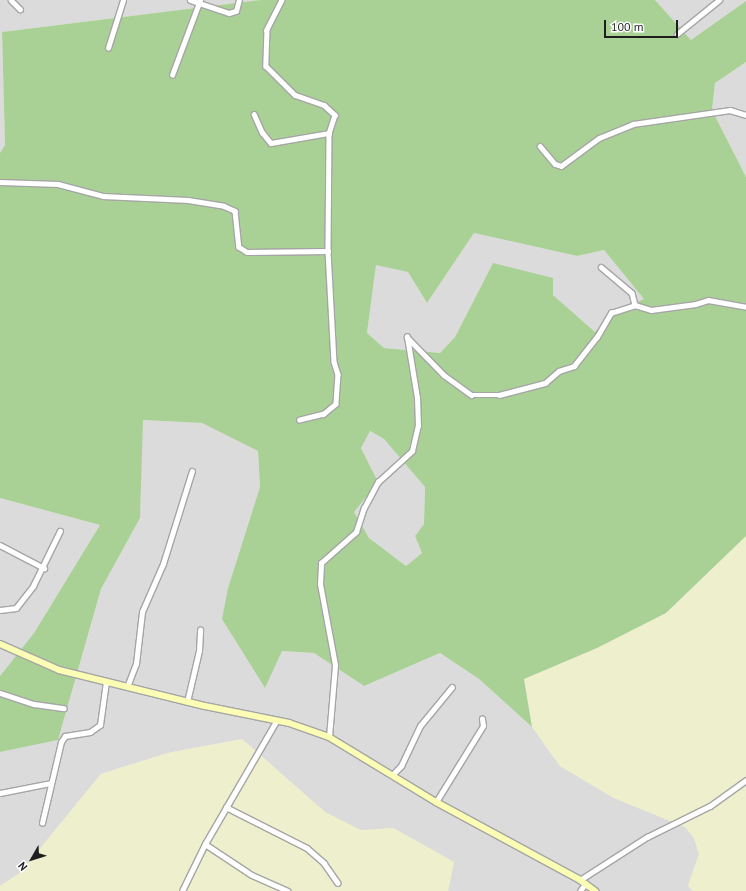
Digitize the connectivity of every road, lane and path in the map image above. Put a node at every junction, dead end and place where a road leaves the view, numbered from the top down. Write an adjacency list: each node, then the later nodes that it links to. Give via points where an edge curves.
1 (11, 0): 8 (street)
2 (123, 0): 10 (street)
3 (190, 0): 7 (street)
4 (239, 0): 7 (street, via 236,11 229,13)
5 (282, 0): 14 (street, via 267,30 266,66 295,95 324,105 335,115)
6 (720, 0): 9 (street)
7 (199, 2): 11 (street)
8 (20, 8)
9 (676, 34)
10 (108, 48)
11 (172, 75)
12 (254, 114): 14 (street, via 262,132 271,143)
13 (746, 115): 15 (street, via 730,110 633,124 599,138 561,166 555,164)
14 (329, 133): 17 (street)
15 (540, 146)
16 (0, 182): 17 (street, via 58,184 103,196 188,200 224,206 235,211 239,247 247,252)
17 (328, 251): 21 (street, via 334,362 338,374 336,404 324,414)
18 (601, 267): 19 (street, via 632,293)
19 (635, 305): 20 (street, via 651,310 708,300); 37 (street, via 611,313 597,337 574,366 559,371 545,383 499,395 472,395 444,375 407,337 418,398 418,426 412,450 378,482 364,508 356,532 321,563 320,584 335,665)
20 (746, 307)
21 (300, 420)
22 (192, 471): 30 (street, via 161,568 142,612 136,664)
23 (60, 531): 25 (street)
24 (0, 544): 25 (street)
25 (44, 568): 26 (street, via 16,608)
26 (0, 610)
27 (200, 630): 33 (street, via 199,651)
28 (0, 644): 29 (street, via 59,670)
29 (106, 682): 30 (street); 40 (street, via 100,725 90,732 65,736)
30 (127, 687): 33 (street)
31 (452, 687): 38 (street, via 420,726 401,766)
32 (0, 693): 34 (street, via 34,704)
33 (187, 702): 36 (street)
34 (64, 708)
35 (482, 719): 42 (street, via 483,726)
36 (277, 720): 37 (street); 43 (street)
37 (329, 737): 38 (street)
38 (392, 775): 42 (street)
39 (746, 780): 46 (street, via 710,806 647,838)
40 (50, 783): 41 (street); 44 (street)
41 (0, 793)
42 (436, 802): 46 (street)
43 (226, 807): 45 (street); 47 (street, via 307,848 324,863)
44 (42, 823)
45 (205, 844): 48 (street); 49 (street, via 252,875)
46 (583, 882): 50 (street); 51 (street)
47 (338, 884)
48 (182, 891)
49 (288, 891)
50 (580, 891)
51 (595, 891)

